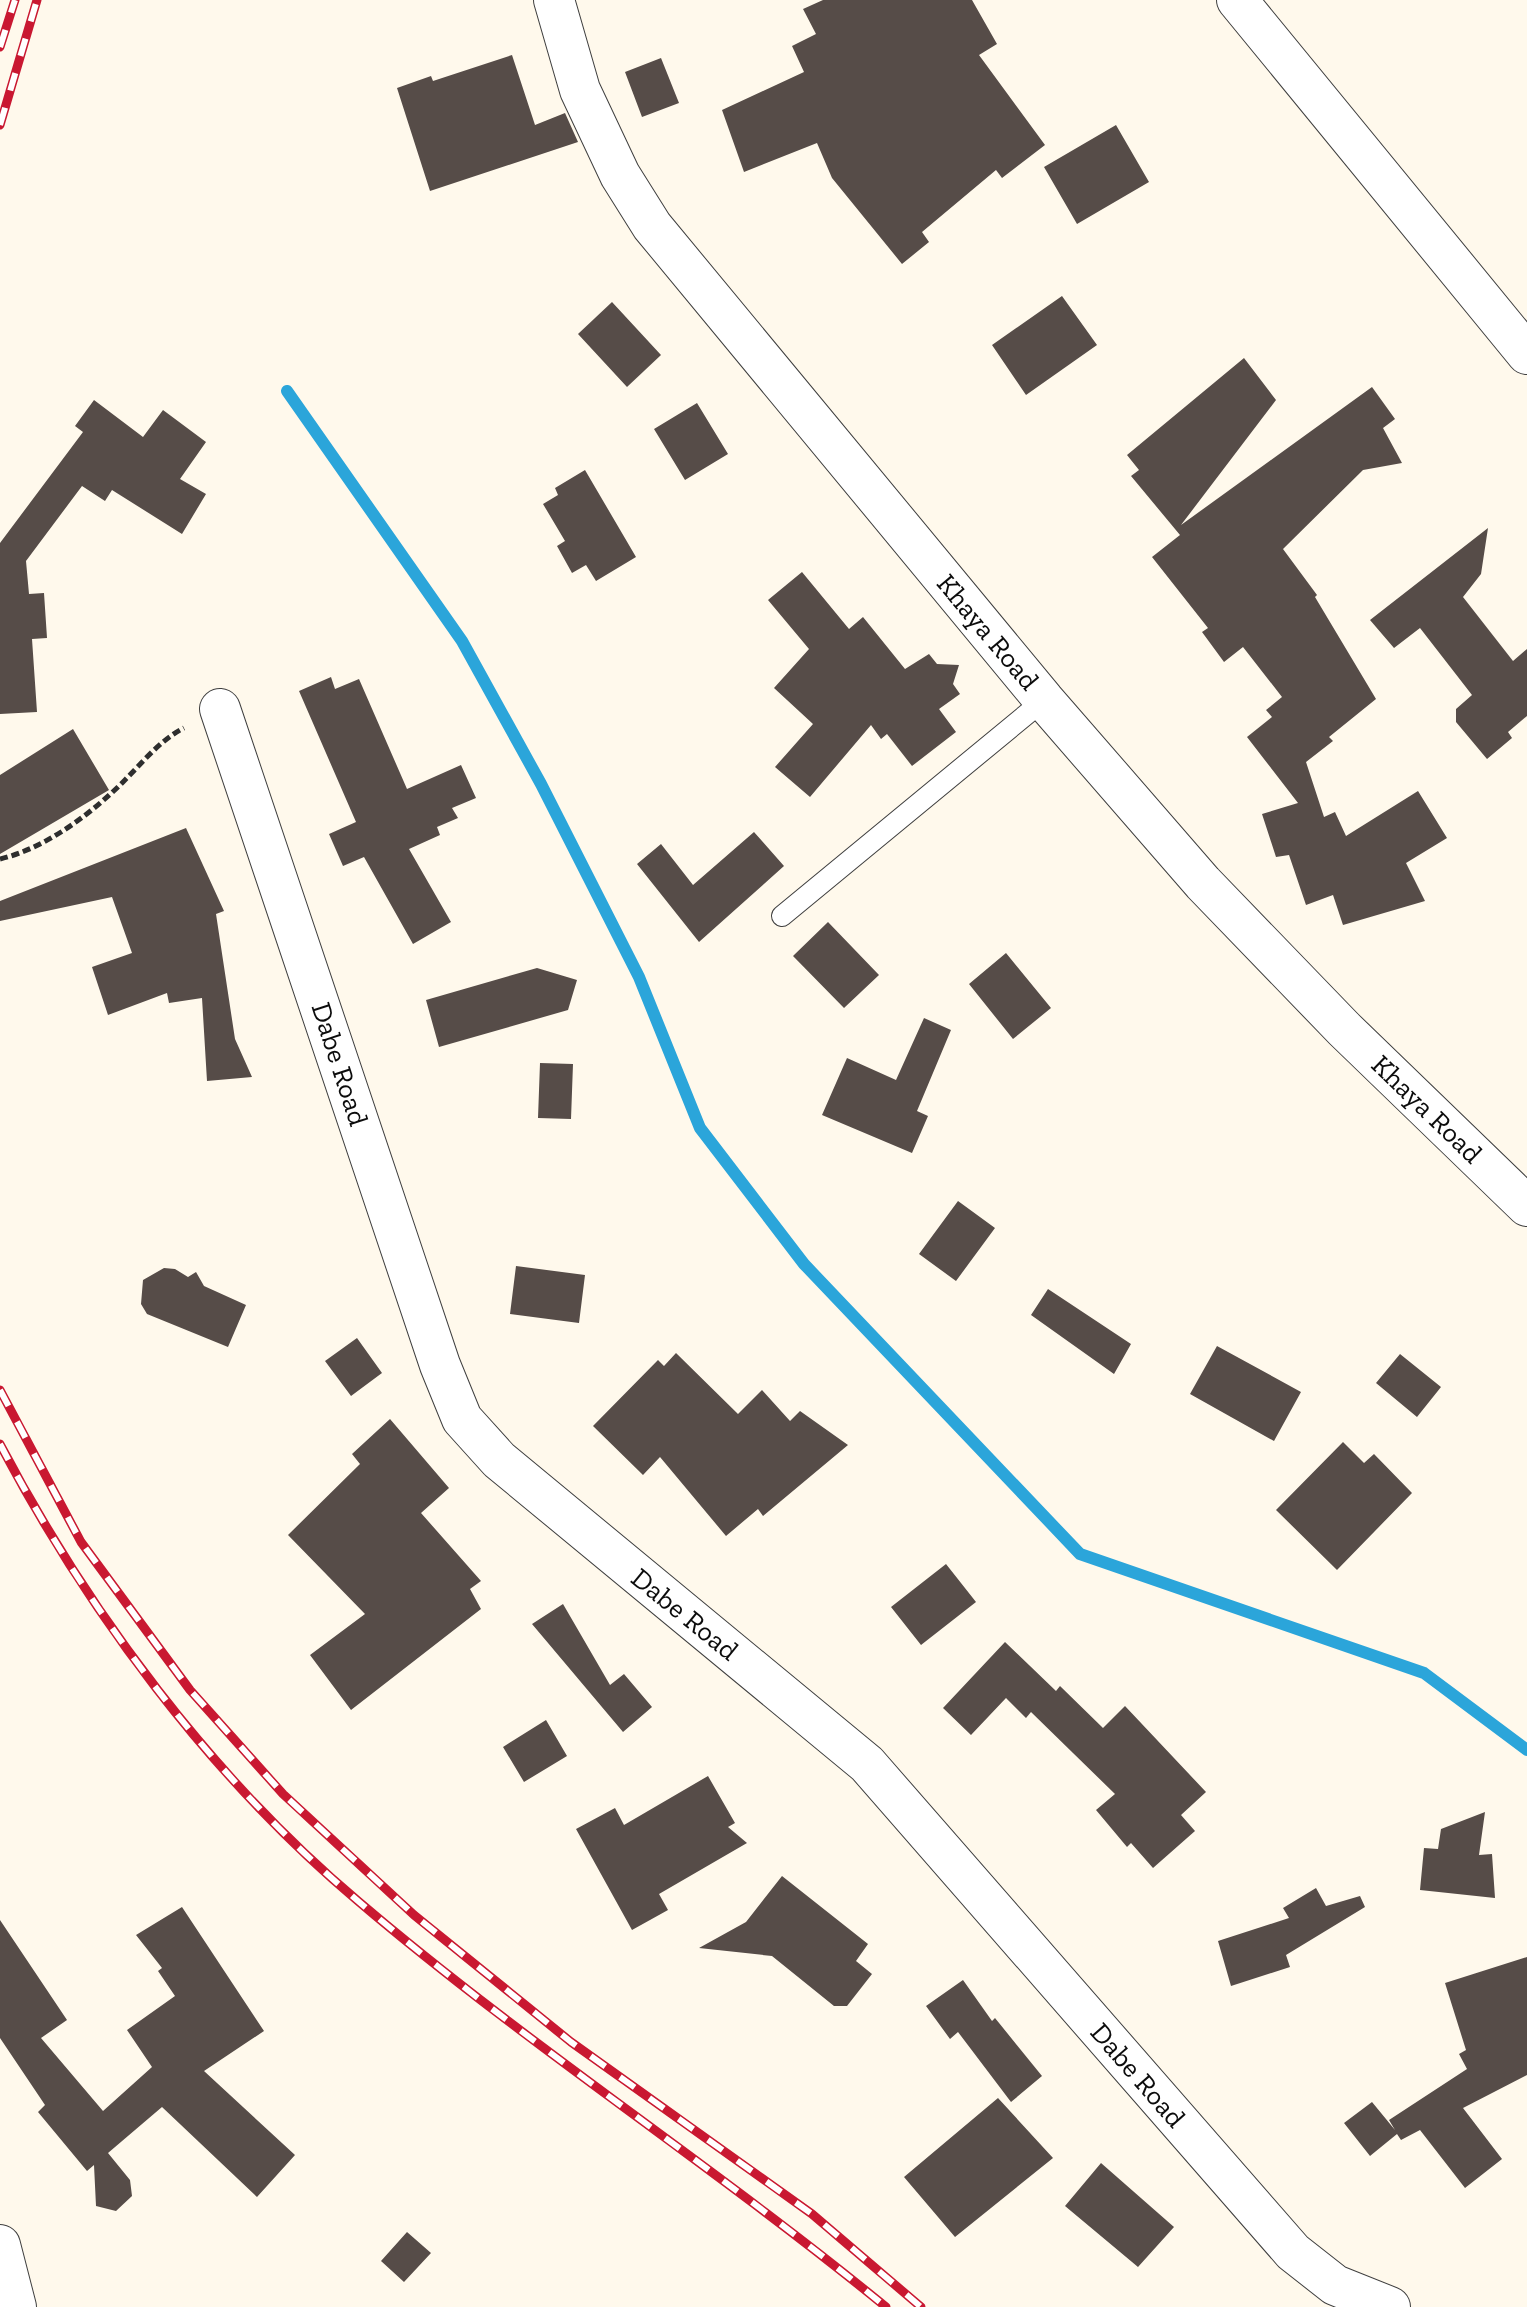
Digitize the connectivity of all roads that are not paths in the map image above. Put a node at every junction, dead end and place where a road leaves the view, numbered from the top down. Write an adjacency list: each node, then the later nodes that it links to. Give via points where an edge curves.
1 (554, 0): 4 (street, Khaya Road, via 580,90 620,175 652,226)
2 (1237, 0): 3 (street)
3 (1527, 354)
4 (1044, 700): 6 (lane); 7 (street, Khaya Road, via 1203,883 1344,1029)
5 (220, 709): 10 (street, Dabe Road, via 462,1419 530,1489 867,1764 1293,2252 1335,2285)
6 (782, 916)
7 (1524, 1197)
8 (0, 2245): 9 (street)
9 (16, 2307)
10 (1390, 2307)

